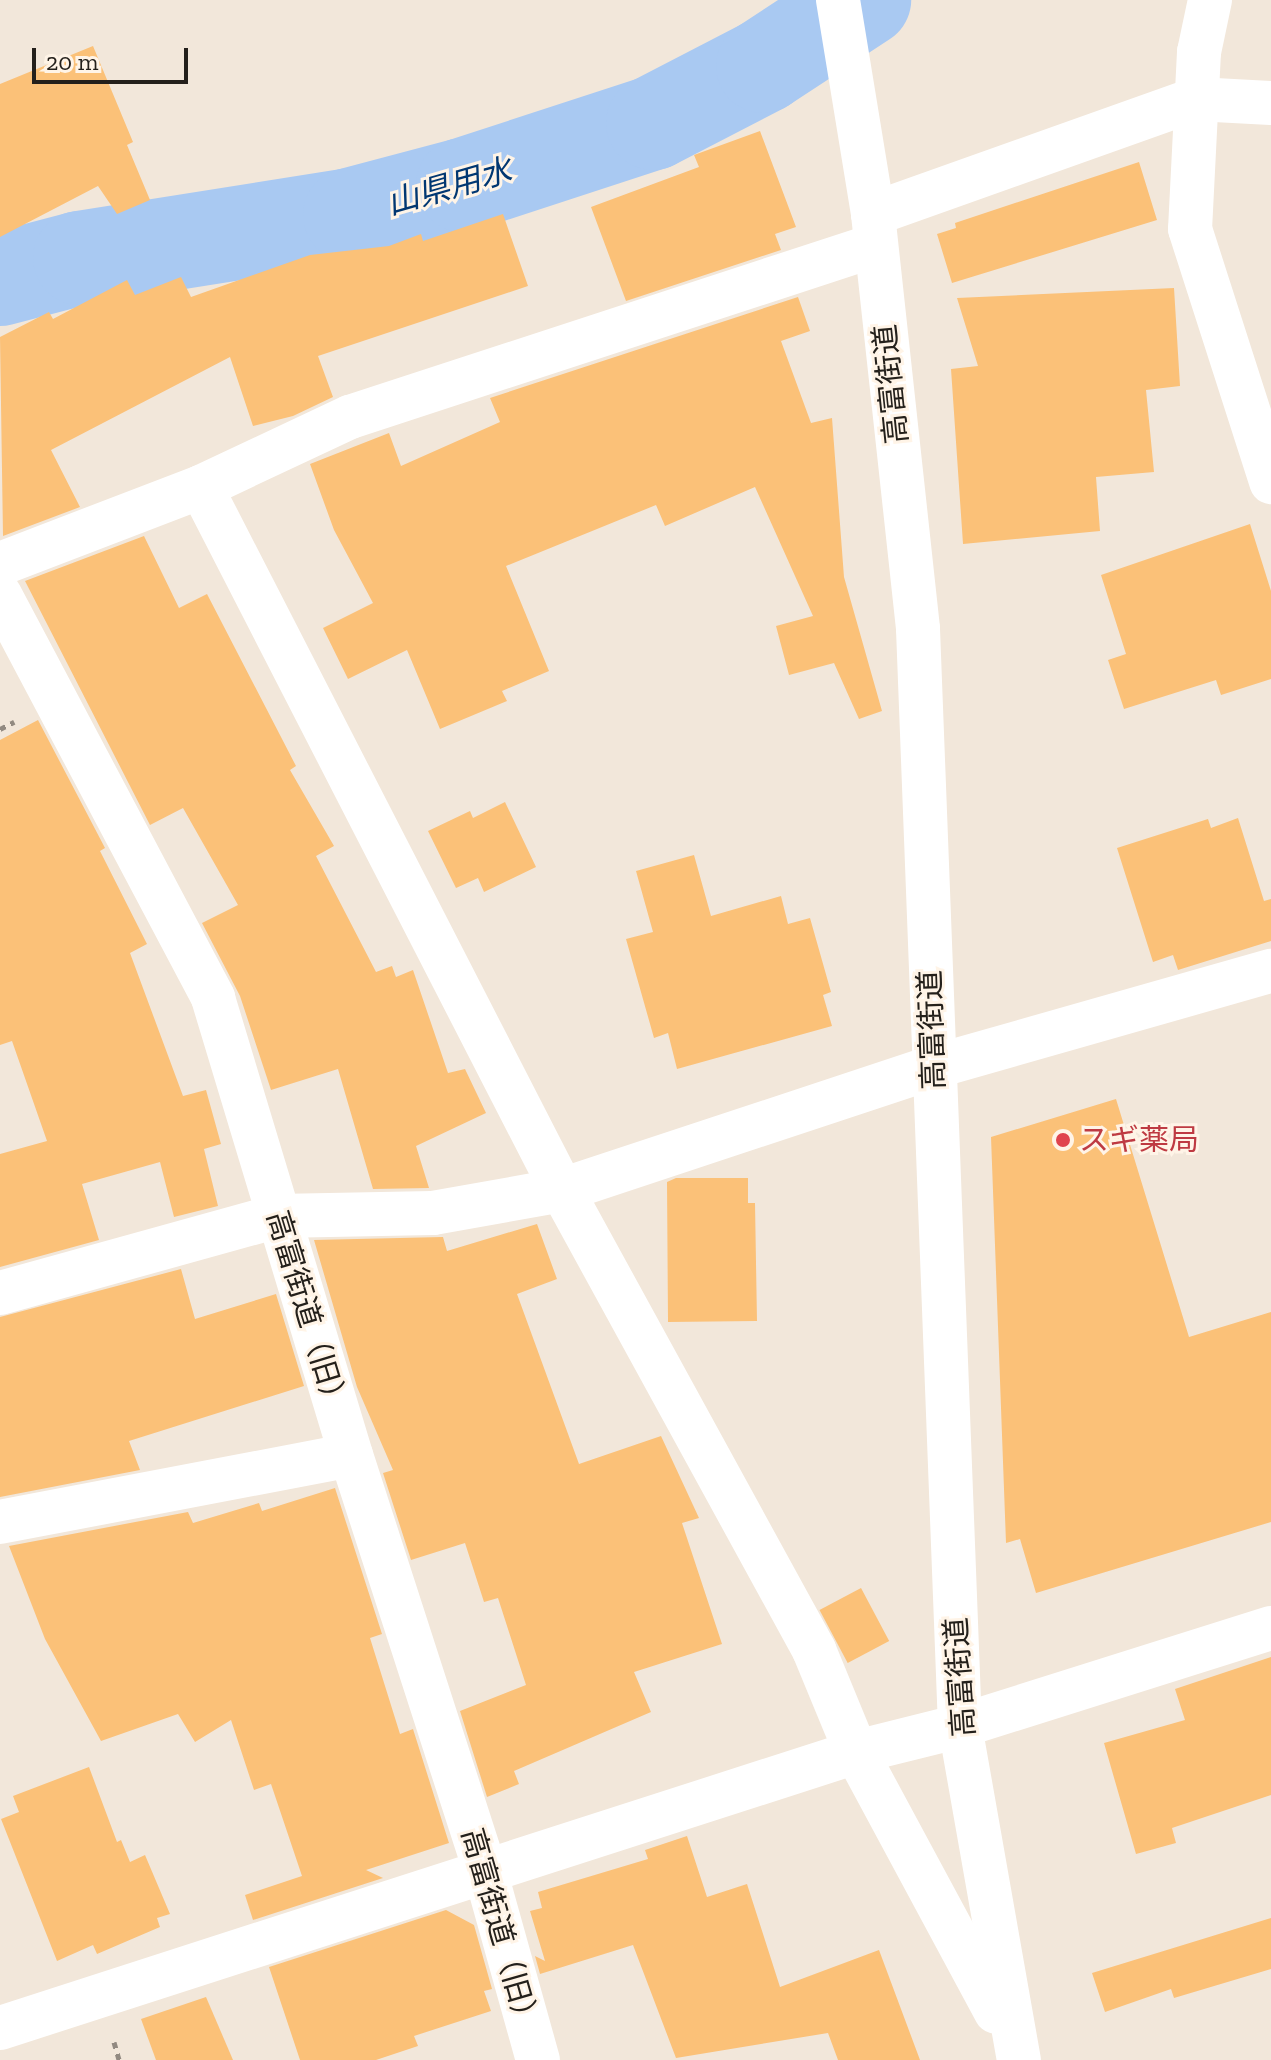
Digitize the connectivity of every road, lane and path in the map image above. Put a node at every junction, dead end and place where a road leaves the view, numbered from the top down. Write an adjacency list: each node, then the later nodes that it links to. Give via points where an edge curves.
1 (1210, 0): 3 (street)
2 (841, 16): 5 (street, 高富街道)
3 (1196, 99): 4 (street); 5 (street); 6 (street, via 1190,229)
4 (1271, 103)
5 (874, 229): 7 (street, via 350,417); 11 (street, 高富街道, via 918,629)
6 (1271, 482)
7 (201, 487): 8 (street); 12 (street)
8 (0, 564)
9 (0, 595): 13 (street, 高富街道（旧）, via 213,998)
10 (1271, 971): 11 (street)
11 (933, 1067): 12 (street); 18 (street, 高富街道)
12 (562, 1190): 13 (street, via 433,1213); 19 (street, via 814,1650)
13 (277, 1216): 14 (street); 15 (street, 高富街道（旧）)
14 (0, 1293)
15 (351, 1455): 16 (street); 20 (street, 高富街道（旧）)
16 (0, 1522)
17 (1271, 1628): 18 (street)
18 (960, 1726): 19 (street); 22 (street, 高富街道)
19 (856, 1752): 20 (street); 22 (street)
20 (486, 1874): 21 (street); 23 (street, 高富街道（旧）)
21 (0, 2028)
22 (1016, 2053)
23 (538, 2060)

